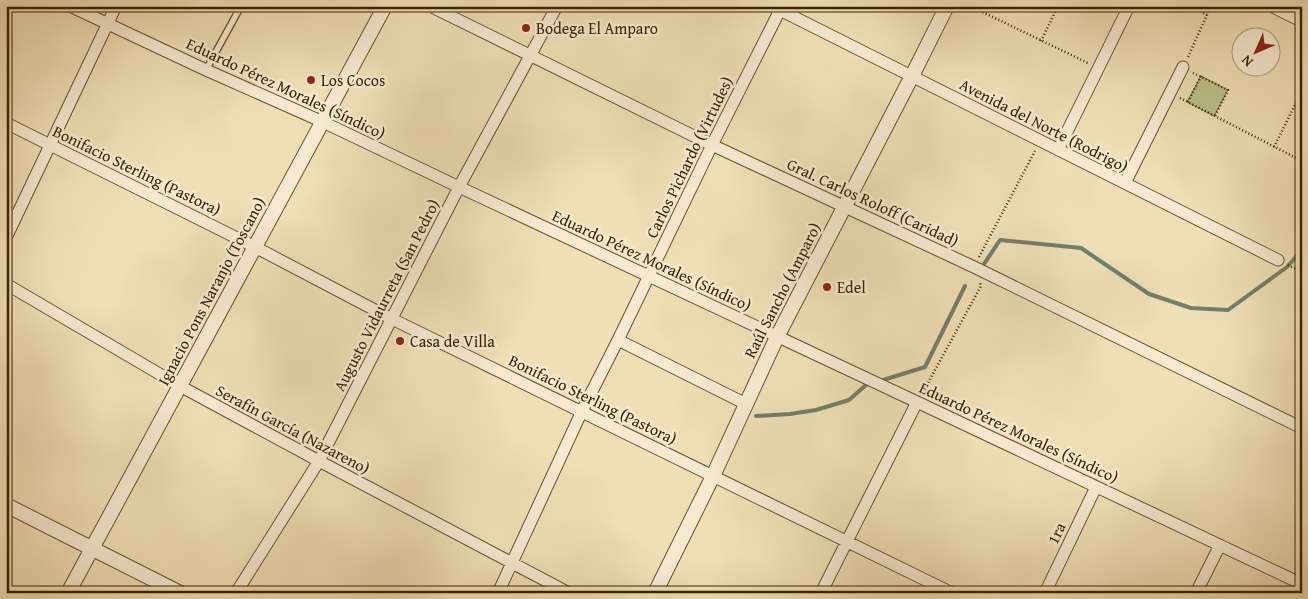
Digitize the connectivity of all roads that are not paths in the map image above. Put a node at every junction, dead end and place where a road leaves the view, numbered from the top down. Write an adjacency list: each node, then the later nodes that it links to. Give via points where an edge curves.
1 (70, 6): 12 (street, Eduardo Pérez Morales (Síndico))
2 (116, 6): 12 (street)
3 (241, 6): 15 (lane)
4 (385, 6): 17 (street, Ignacio Pons Naranjo (Toscano))
5 (430, 6): 13 (street, Gral. Carlos Roloff (Caridad))
6 (557, 6): 13 (street, Augusto Vidaurreta (San Pedro))
7 (947, 6): 16 (street, Raúl Sancho (Amparo))
8 (1129, 6): 21 (street)
9 (1271, 6): 11 (street)
10 (778, 8): 16 (street, Avenida del Norte (Rodrigo)); 19 (street, Carlos Pichardo (Virtudes))
11 (1300, 17)
12 (107, 24): 15 (street, Eduardo Pérez Morales (Síndico)); 20 (street)
13 (531, 56): 19 (street, Gral. Carlos Roloff (Caridad)); 23 (street, Augusto Vidaurreta (San Pedro))
14 (1183, 67): 22 (street)
15 (206, 70): 17 (street, Eduardo Pérez Morales (Síndico))
16 (912, 76): 21 (street, Avenida del Norte (Rodrigo)); 24 (street, Raúl Sancho (Amparo))
17 (323, 122): 23 (street, Eduardo Pérez Morales (Síndico)); 26 (street, Ignacio Pons Naranjo (Toscano))
18 (6, 123): 20 (street, Bonifacio Sterling (Pastora))
19 (712, 145): 24 (street, Gral. Carlos Roloff (Caridad)); 28 (street, Carlos Pichardo (Virtudes))
20 (50, 146): 25 (street); 26 (street, Bonifacio Sterling (Pastora))
21 (1058, 150): 22 (street, Avenida del Norte (Rodrigo))
22 (1125, 183): 27 (street, Avenida del Norte (Rodrigo))
23 (459, 188): 28 (street, Eduardo Pérez Morales (Síndico)); 30 (street, Augusto Vidaurreta (San Pedro))
24 (844, 207): 31 (street, Raúl Sancho (Amparo)); 37 (street, Gral. Carlos Roloff (Caridad))
25 (6, 238)
26 (255, 247): 30 (street, Bonifacio Sterling (Pastora)); 33 (street, Ignacio Pons Naranjo (Toscano))
27 (1278, 260)
28 (649, 276): 31 (street, Eduardo Pérez Morales (Síndico)); 32 (street, Carlos Pichardo (Virtudes))
29 (6, 284): 33 (street, Serafín García (Nazareno))
30 (392, 319): 36 (street, Bonifacio Sterling (Pastora)); 38 (street, Augusto Vidaurreta (San Pedro))
31 (777, 337): 34 (street, Eduardo Pérez Morales (Síndico)); 35 (street, Raúl Sancho (Amparo))
32 (618, 340): 35 (street); 36 (street, Carlos Pichardo (Virtudes))
33 (180, 386): 38 (street, Serafín García (Nazareno)); 44 (street, Ignacio Pons Naranjo (Toscano))
34 (917, 402): 40 (street, Eduardo Pérez Morales (Síndico)); 42 (street)
35 (746, 404): 39 (street, Raúl Sancho (Amparo))
36 (582, 411): 39 (street, Bonifacio Sterling (Pastora)); 45 (street, Carlos Pichardo (Virtudes))
37 (1302, 428)
38 (319, 462): 45 (street, Serafín García (Nazareno)); 49 (street, Augusto Vidaurreta (San Pedro))
39 (713, 476): 42 (street, Bonifacio Sterling (Pastora)); 52 (street, Raúl Sancho (Amparo))
40 (1096, 487): 43 (street, Eduardo Pérez Morales (Síndico)); 55 (street, 1ra)
41 (6, 505): 44 (street)
42 (847, 542): 53 (street); 54 (street, Bonifacio Sterling (Pastora))
43 (1220, 545): 46 (street, Eduardo Pérez Morales (Síndico)); 56 (street)
44 (92, 548): 47 (street, Ignacio Pons Naranjo (Toscano)); 48 (street)
45 (511, 563): 50 (street, Carlos Pichardo (Virtudes)); 51 (street, Serafín García (Nazareno))
46 (1302, 584)
47 (68, 593)
48 (180, 593)
49 (236, 593)
50 (498, 593)
51 (569, 593)
52 (655, 593)
53 (821, 593)
54 (952, 593)
55 (1045, 593)
56 (1196, 593)

